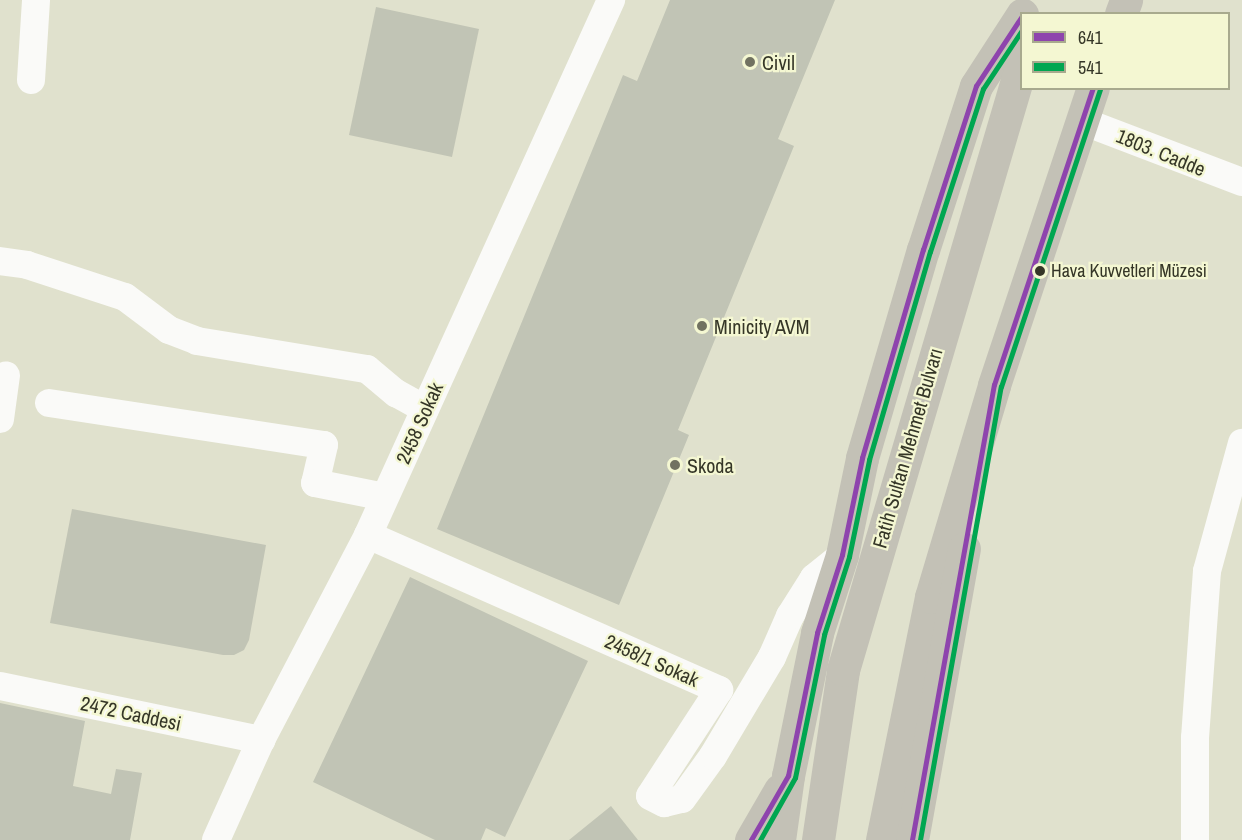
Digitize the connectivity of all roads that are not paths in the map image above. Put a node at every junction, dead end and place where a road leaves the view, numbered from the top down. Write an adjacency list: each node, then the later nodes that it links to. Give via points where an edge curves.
1 (36, 0): 5 (street)
2 (611, 0): 13 (street, 2458 Sokak)
3 (1020, 17): 19 (highway, via 976,86 862,458)
4 (1020, 70): 16 (highway, Fatih Sultan Mehmet Bulvarı)
5 (31, 80)
6 (1093, 90): 7 (highway)
7 (1082, 121): 8 (street, 1803. Cadde); 11 (highway)
8 (1242, 182)
9 (0, 261): 13 (street, via 125,297 169,330 197,341 366,369 396,393)
10 (6, 375): 14 (street)
11 (994, 385): 27 (highway, via 931,597); 28 (highway)
12 (49, 403): 17 (street, via 324,445 315,483)
13 (425, 409): 17 (street, 2458 Sokak)
14 (0, 419)
15 (1242, 443): 29 (street, via 1207,571 1195,738)
16 (894, 489): 19 (highway); 26 (highway, Fatih Sultan Mehmet Bulvarı, via 843,670)
17 (385, 497): 18 (street, 2458 Sokak)
18 (368, 535): 19 (street, 2458/1 Sokak, via 719,690 650,796 664,802 682,799 713,756 814,578); 21 (street, 2458 Sokak)
19 (842, 555): 22 (highway, via 817,633)
20 (0, 686): 21 (street, 2472 Caddesi)
21 (261, 740): 23 (street, 2458 Sokak)
22 (788, 776): 24 (highway); 25 (highway)
23 (216, 840)
24 (751, 840)
25 (778, 840)
26 (818, 840)
27 (882, 840)
28 (912, 840)
29 (1195, 840)

